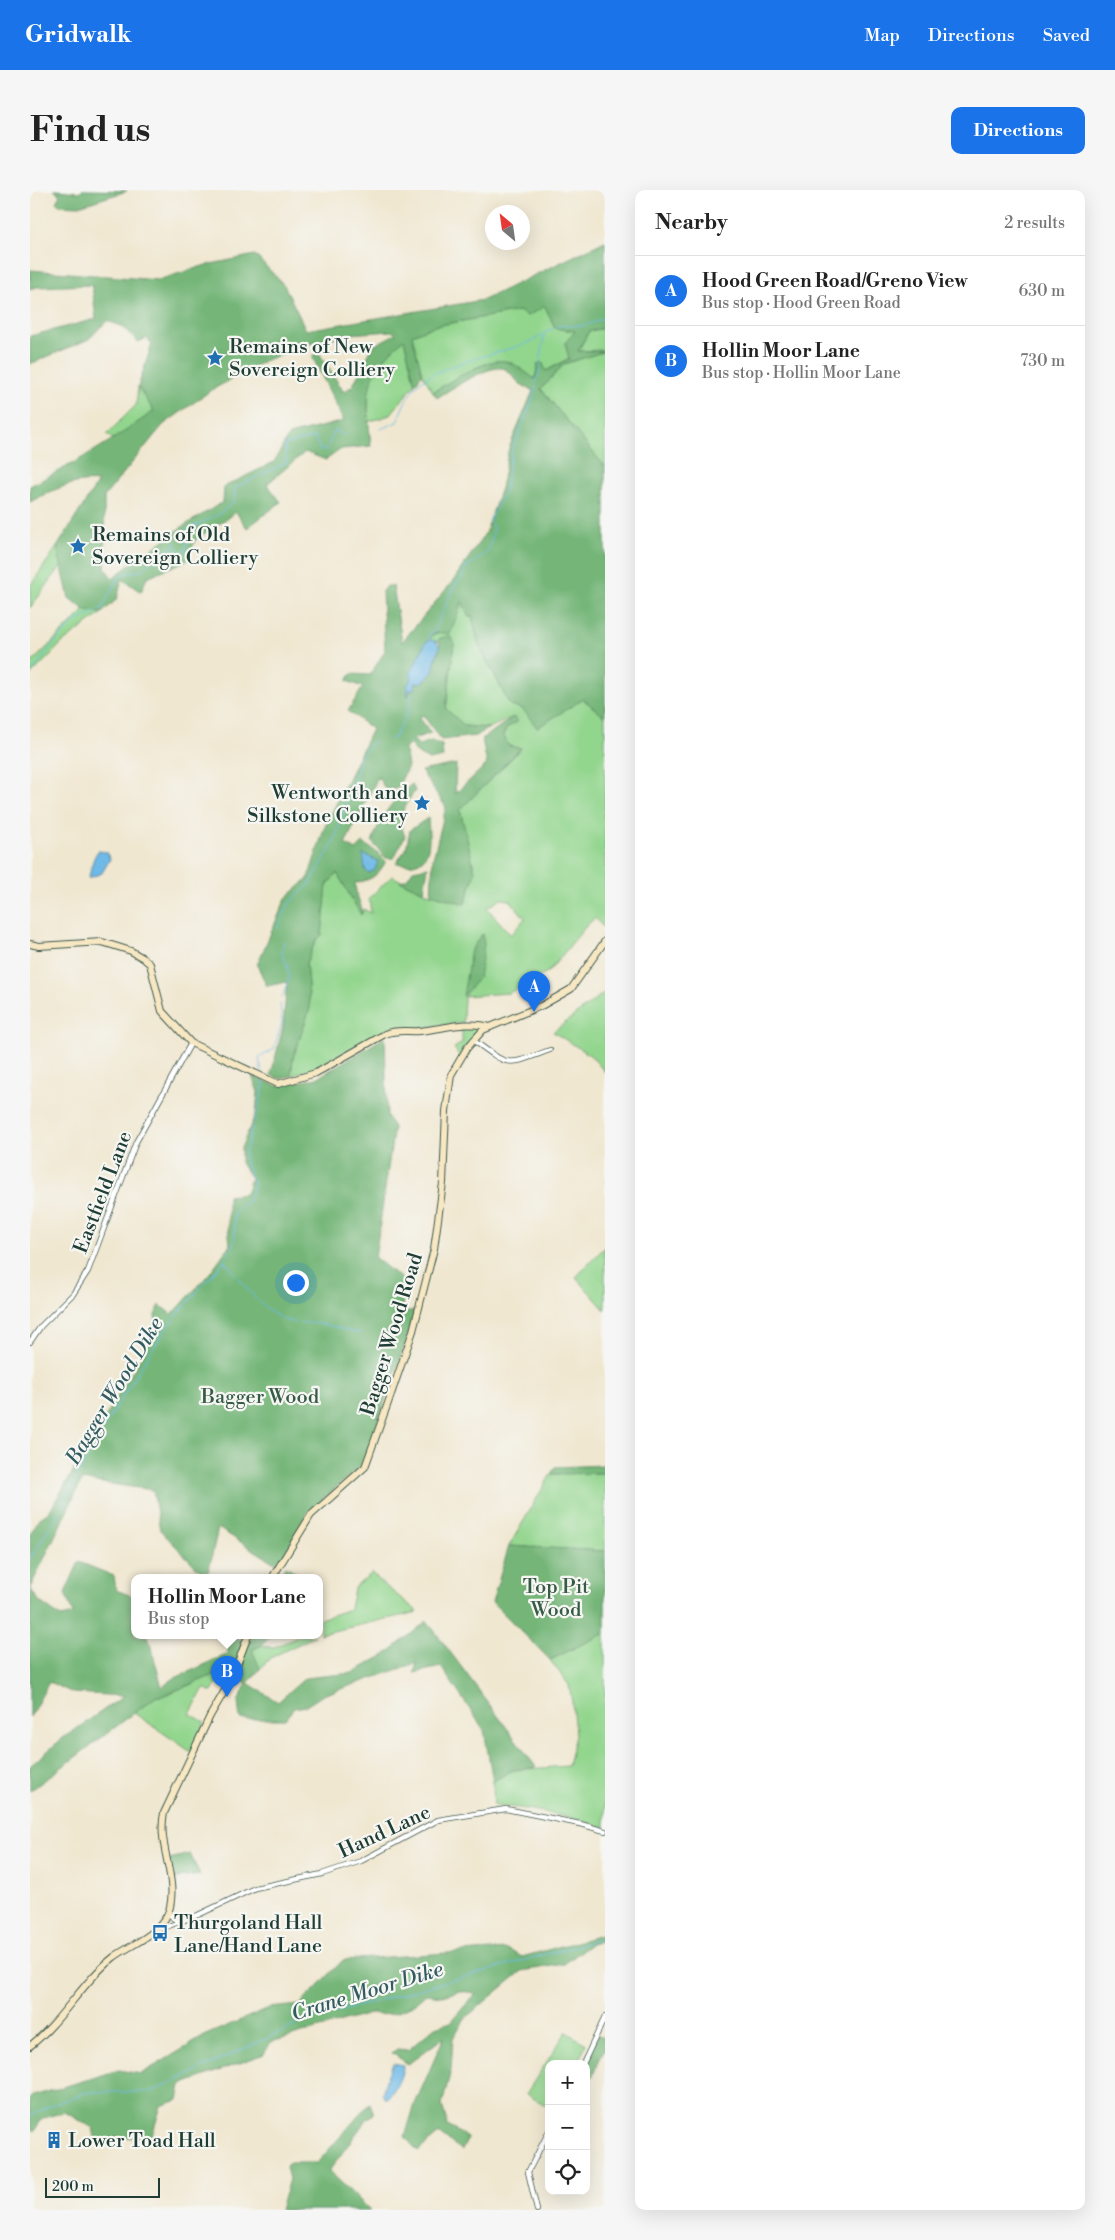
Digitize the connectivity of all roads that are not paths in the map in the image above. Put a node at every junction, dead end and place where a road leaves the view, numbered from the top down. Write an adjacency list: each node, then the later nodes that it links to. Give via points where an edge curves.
1 (605, 941): 3 (street, via 571,989 537,1008)
2 (30, 944): 5 (street, via 102,942 131,951 150,964 162,1011)
3 (490, 1027): 4 (street, Bagger Wood Road); 5 (street, via 468,1024 395,1030 316,1074 278,1084)
4 (473, 1040): 6 (street, via 505,1062 520,1061); 8 (street, Bagger Wood Road, via 449,1082 443,1183 432,1258 413,1331 365,1467 311,1514)
5 (191, 1043): 7 (street, Eastfield Lane, via 136,1142 88,1271 73,1294)
6 (550, 1050)
7 (30, 1342)
8 (274, 1574)
9 (247, 1639): 11 (street, via 231,1680 210,1716 164,1813 162,1830 170,1879)
10 (605, 1831): 12 (street, Hand Lane, via 506,1809 465,1814 432,1822 362,1861 255,1888)
11 (168, 1912): 12 (street); 13 (street)
12 (180, 1922): 13 (street, Hand Lane)
13 (154, 1932): 15 (street, via 114,1957)
14 (605, 2017): 16 (street)
15 (30, 2046)
16 (585, 2060)
17 (545, 2139): 18 (street, via 528,2172)
18 (537, 2210)

